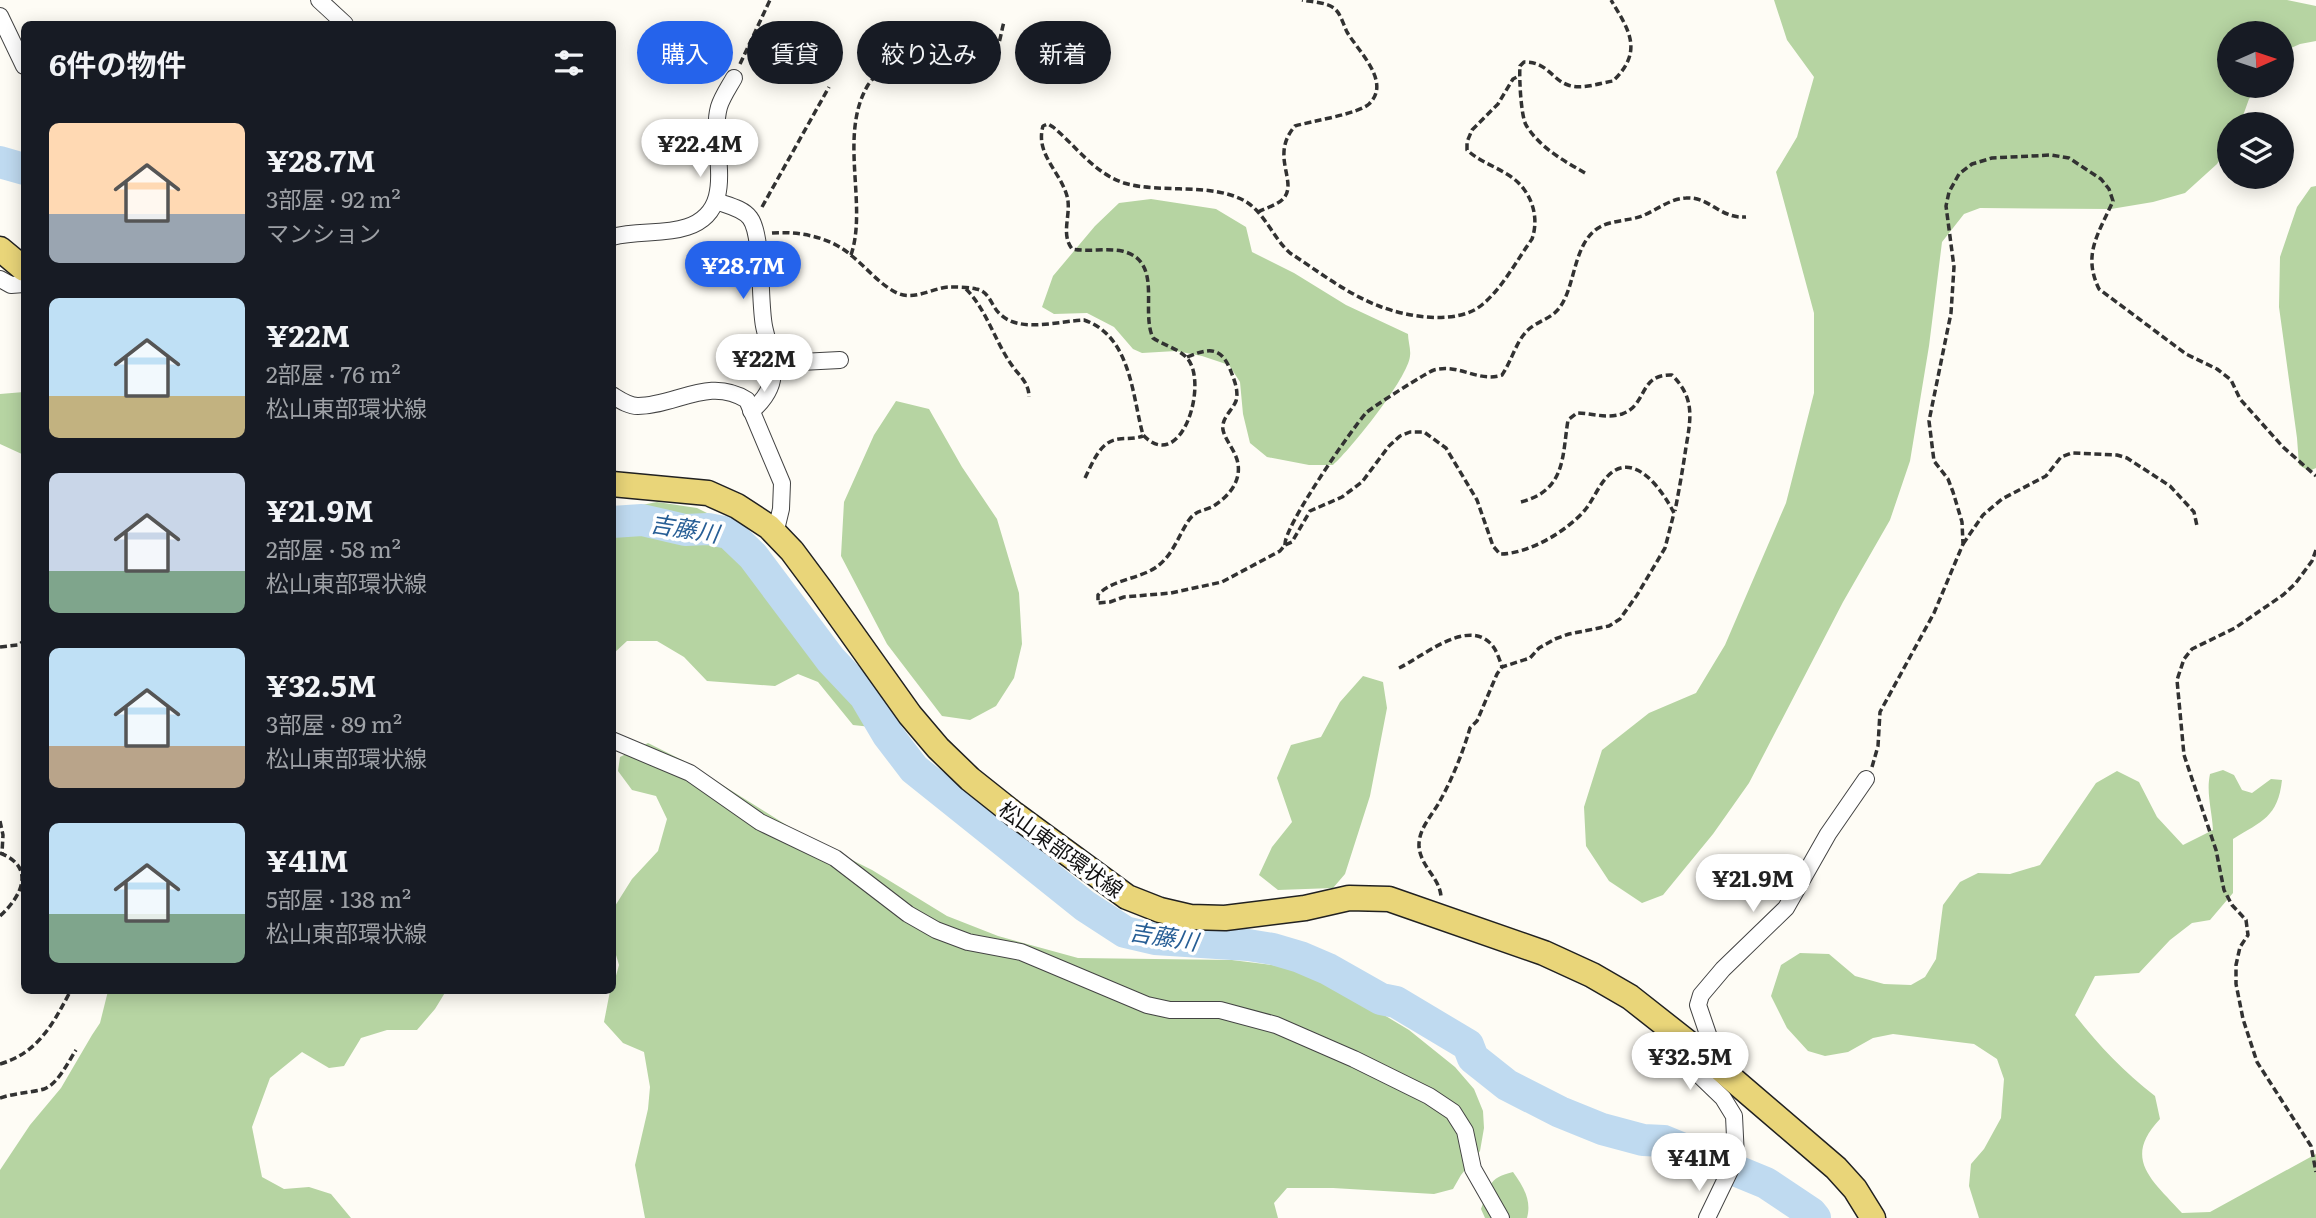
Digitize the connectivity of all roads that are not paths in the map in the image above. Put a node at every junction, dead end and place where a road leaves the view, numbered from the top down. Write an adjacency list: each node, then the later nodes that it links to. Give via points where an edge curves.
1 (319, 0): 3 (street)
2 (0, 16): 4 (street)
3 (342, 21)
4 (21, 59)
5 (734, 78): 6 (street, via 719,107)
6 (716, 201): 7 (street, via 700,222 687,227); 13 (street, via 750,218)
7 (616, 236)
8 (0, 248): 9 (main road)
9 (21, 266)
10 (0, 279): 11 (street)
11 (21, 284)
12 (840, 360): 13 (street, via 781,363)
13 (773, 370): 15 (street, via 764,398)
14 (616, 397): 15 (street, via 638,406 719,390 747,400)
15 (751, 411): 17 (street, via 782,484)
16 (616, 485): 17 (main road, 松山東部環状線, via 708,493 737,506)
17 (775, 534): 20 (main road, 松山東部環状線, via 937,748 1014,814 1127,897 1189,917 1225,918 1349,898 1388,899 1544,953 1630,997)
18 (616, 742): 22 (street, via 690,774 760,822 835,858 936,930 968,942 1021,952 1147,1005 1220,1010 1276,1025 1429,1096 1453,1112 1465,1131 1473,1169)
19 (1866, 779): 21 (street, via 1786,908 1701,995 1698,1005 1711,1043)
20 (1668, 1027): 21 (main road, 松山東部環状線); 23 (street, via 1671,1048 1723,1098 1734,1116 1736,1158)
21 (1710, 1060): 24 (main road, 松山東部環状線, via 1836,1168)
22 (1501, 1218)
23 (1707, 1218)
24 (1873, 1218)

